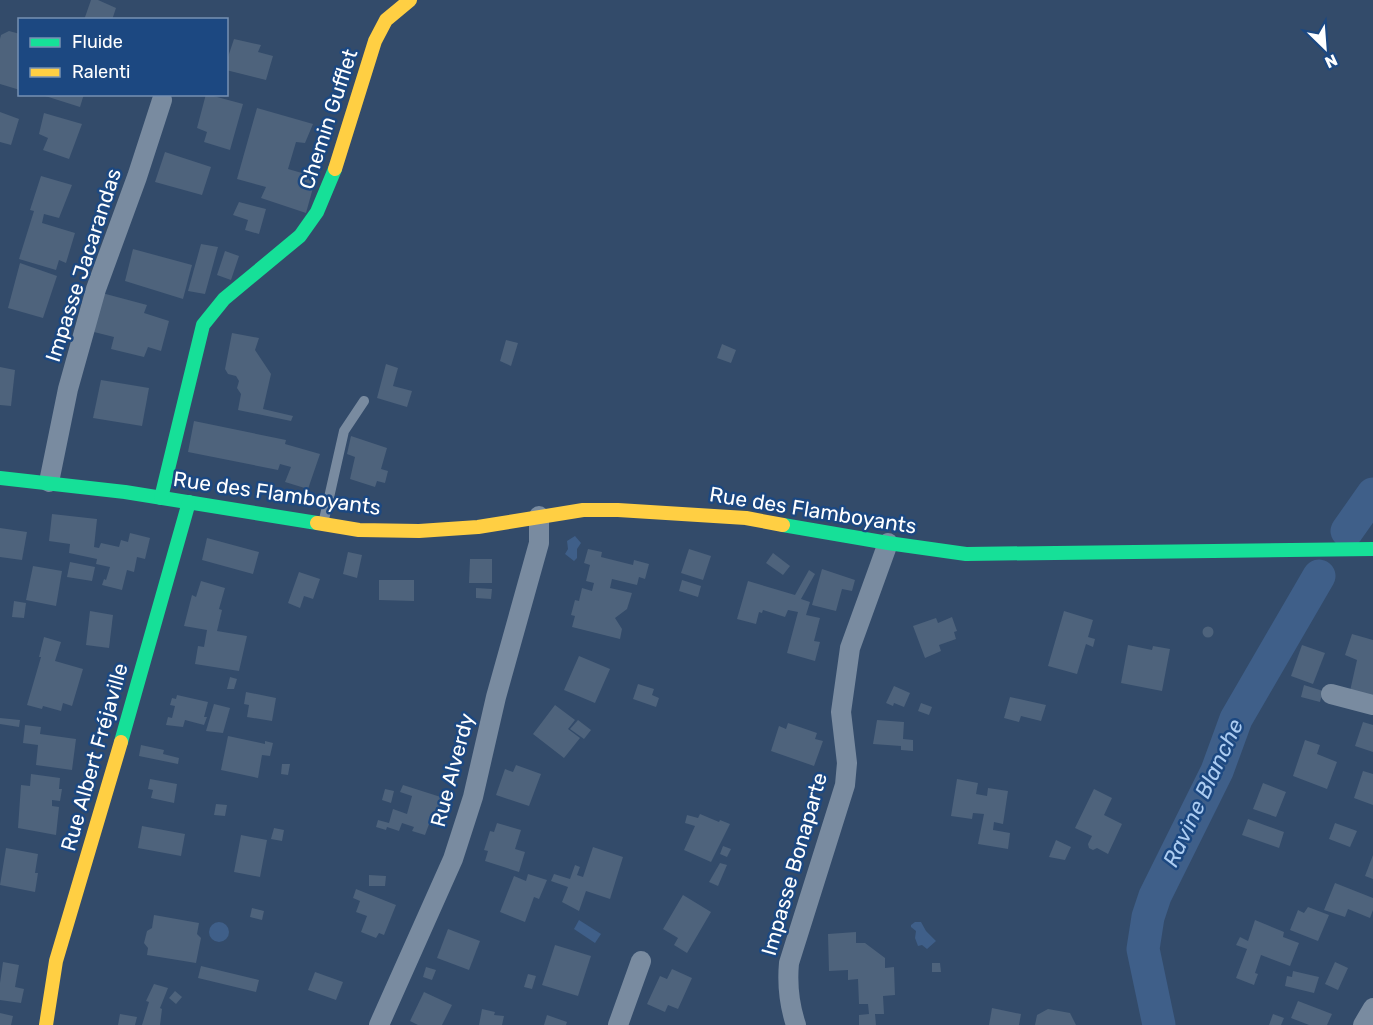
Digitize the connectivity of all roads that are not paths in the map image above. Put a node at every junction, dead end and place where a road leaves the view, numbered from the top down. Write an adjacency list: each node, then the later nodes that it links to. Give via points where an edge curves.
1 (410, 0): 6 (main road, Chemin Gufflet, via 386,20 375,41 325,200 301,234 278,257 229,292 203,325)
2 (162, 100): 5 (street, Impasse Jacarandas, via 96,289 68,389)
3 (364, 400): 9 (lane, via 344,431)
4 (0, 478): 5 (main road, Rue des Flamboyants)
5 (49, 482): 6 (main road, Rue des Flamboyants)
6 (161, 498): 7 (main road, Rue des Flamboyants)
7 (189, 502): 9 (main road, Rue des Flamboyants); 16 (main road, Rue Albert Fréjaville, via 56,961)
8 (539, 516): 9 (main road, Rue des Flamboyants, via 478,527 419,531 359,530); 10 (main road, Rue des Flamboyants, via 618,510 746,518); 17 (street, Rue Alverdy, via 539,543 453,859)
9 (322, 524)
10 (888, 543): 11 (main road, Rue des Flamboyants, via 966,554); 19 (street, Impasse Bonaparte, via 850,648 841,712 847,763 845,784 789,963 789,1005)
11 (1373, 549)
12 (1331, 694): 13 (street)
13 (1373, 705)
14 (641, 961): 18 (street)
15 (1373, 1008): 20 (street)
16 (46, 1025)
17 (379, 1025)
18 (618, 1025)
19 (796, 1025)
20 (1363, 1025)

